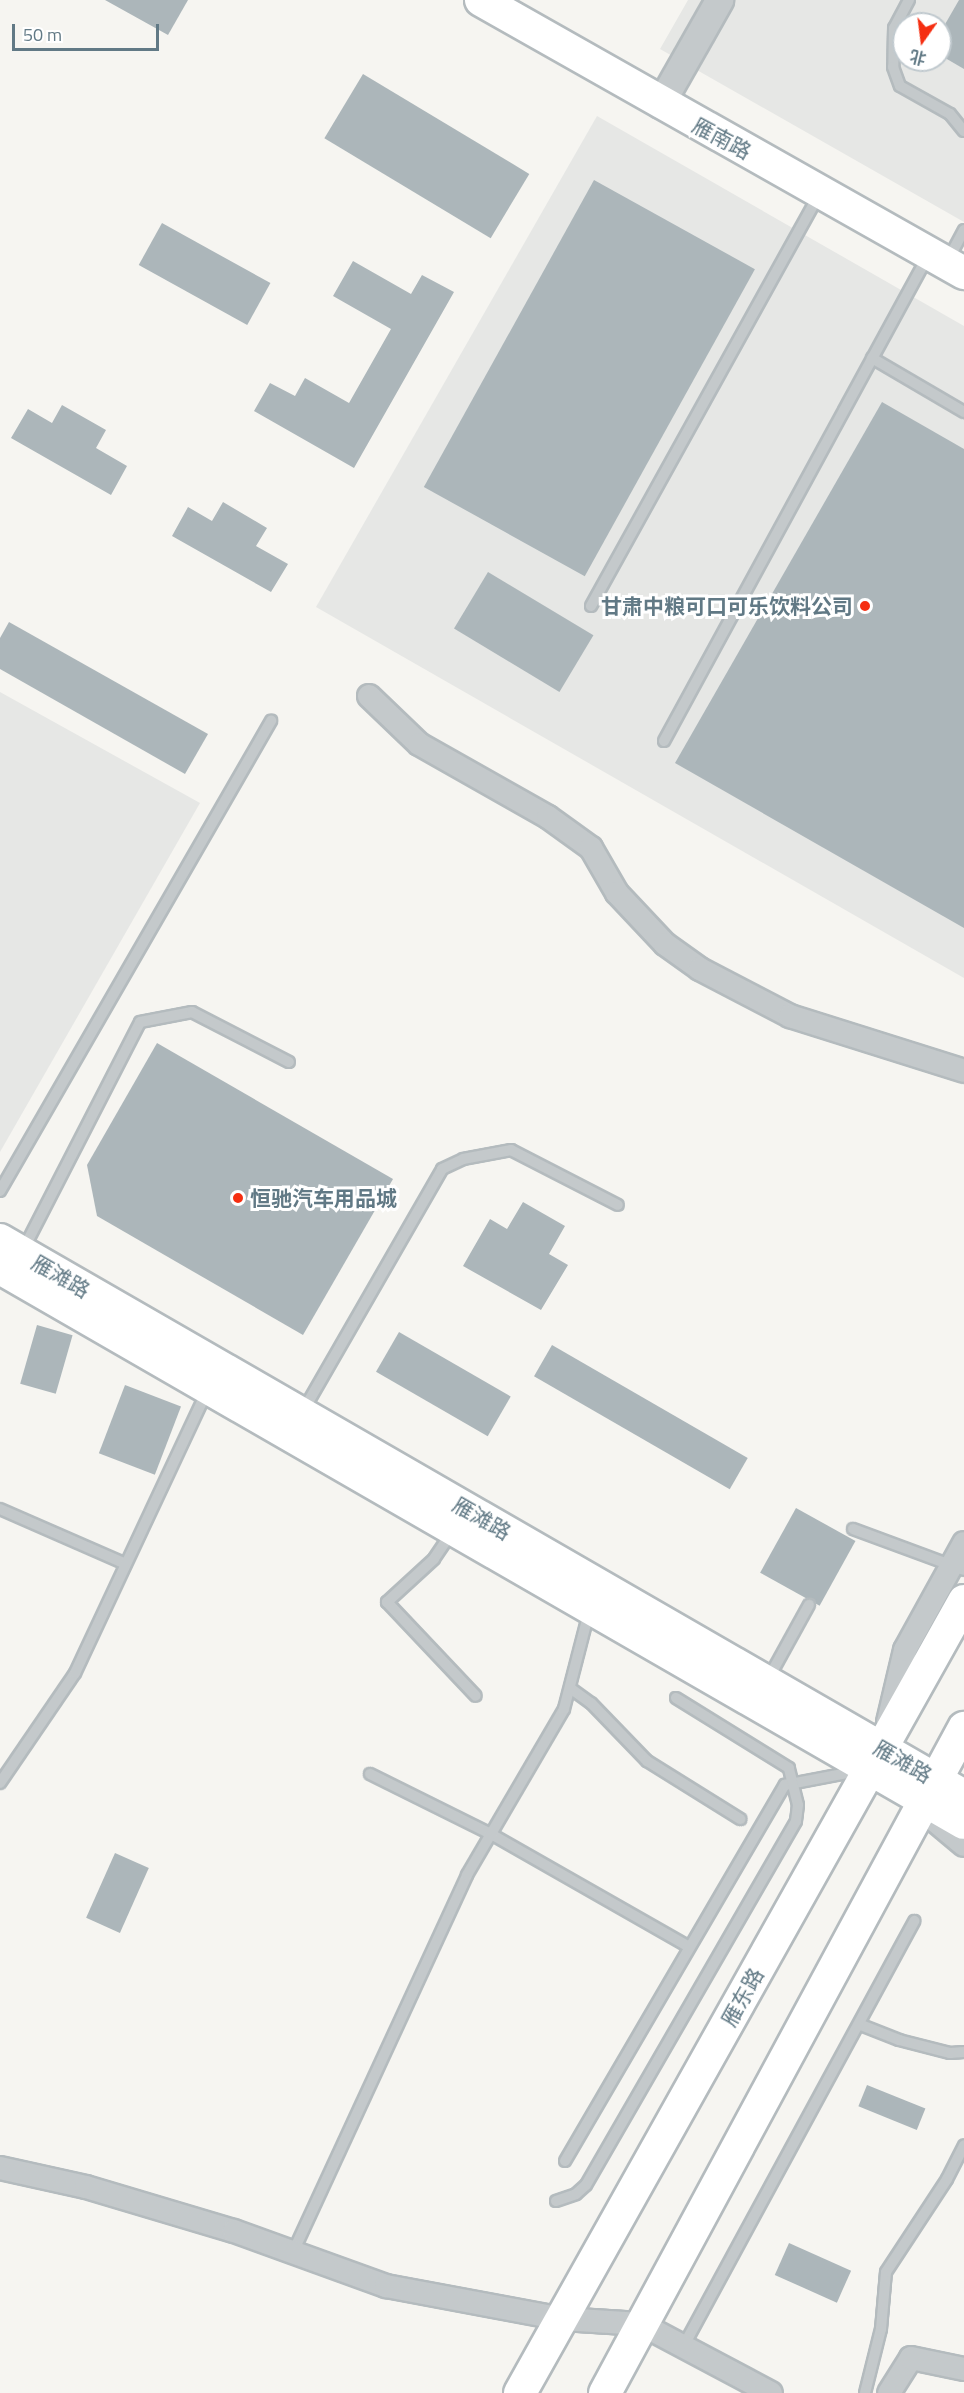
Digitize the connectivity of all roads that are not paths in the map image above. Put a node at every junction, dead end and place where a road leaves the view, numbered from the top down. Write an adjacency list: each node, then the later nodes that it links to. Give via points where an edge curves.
1 (481, 0): 4 (main road, 雁南路)
2 (719, 0): 4 (street)
3 (909, 0): 5 (lane, via 894,28 893,67 900,86 950,114)
4 (660, 104): 6 (main road, 雁南路)
5 (964, 131)
6 (820, 191): 8 (main road, 雁南路); 11 (lane)
7 (964, 230): 8 (lane)
8 (947, 263): 9 (lane)
9 (872, 358): 10 (lane); 14 (lane)
10 (964, 411)
11 (591, 606)
12 (369, 696): 16 (street, via 419,744 548,817 591,848 617,893 665,944 700,969 790,1016)
13 (271, 721): 17 (lane)
14 (664, 741)
15 (290, 1062): 19 (lane, via 192,1012 140,1022)
16 (964, 1071)
17 (0, 1191)
18 (618, 1205): 21 (lane, via 511,1150 463,1159 442,1169)
19 (7, 1254): 20 (main road, 雁滩路); 21 (main road, 雁滩路)
20 (209, 1388): 23 (main road, 雁滩路); 26 (lane)
21 (301, 1414): 31 (main road, 雁滩路)
22 (0, 1509): 26 (lane)
23 (454, 1529): 30 (main road, 雁滩路); 33 (lane, via 434,1559 387,1602)
24 (853, 1529): 27 (lane)
25 (964, 1542): 27 (street)
26 (126, 1564): 39 (lane, via 75,1673)
27 (958, 1568): 36 (street, via 905,1650)
28 (964, 1601): 36 (main road, 雁东路)
29 (809, 1605): 31 (lane)
30 (591, 1608): 32 (lane); 36 (main road, 雁滩路)
31 (767, 1682): 36 (main road, 雁滩路)
32 (570, 1688): 42 (lane, via 591,1703 647,1761); 44 (lane, via 564,1709)
33 (476, 1695)
34 (676, 1698): 40 (lane, via 789,1768)
35 (964, 1728): 38 (main road)
36 (876, 1758): 38 (main road, 雁滩路); 40 (lane); 55 (main road, 雁东路)
37 (369, 1774): 44 (lane)
38 (943, 1776): 41 (main road, 雁滩路); 43 (main road, 雁滩路); 45 (street, 雁滩路); 56 (main road)
39 (0, 1783)
40 (795, 1783): 47 (lane, via 785,1785); 53 (lane, via 796,1821 586,2185 576,2194)
41 (964, 1796)
42 (740, 1819)
43 (964, 1823)
44 (491, 1833): 47 (lane); 54 (lane, via 467,1875)
45 (964, 1845)
46 (914, 1921): 48 (lane)
47 (689, 1947): 51 (lane)
48 (861, 2025): 49 (lane, via 899,2040 950,2053); 57 (lane)
49 (964, 2052)
50 (964, 2145): 62 (lane, via 947,2179 886,2272 879,2318 881,2330)
51 (565, 2161)
52 (0, 2168): 54 (street, via 86,2187)
53 (556, 2201)
54 (293, 2252): 55 (street, via 386,2286)
55 (562, 2319): 56 (street); 59 (main road, 雁东路)
56 (642, 2324): 57 (street); 60 (main road)
57 (683, 2347): 61 (street)
58 (964, 2369): 63 (street, via 911,2358)
59 (520, 2393)
60 (605, 2393)
61 (771, 2393)
62 (865, 2393)
63 (889, 2393)

